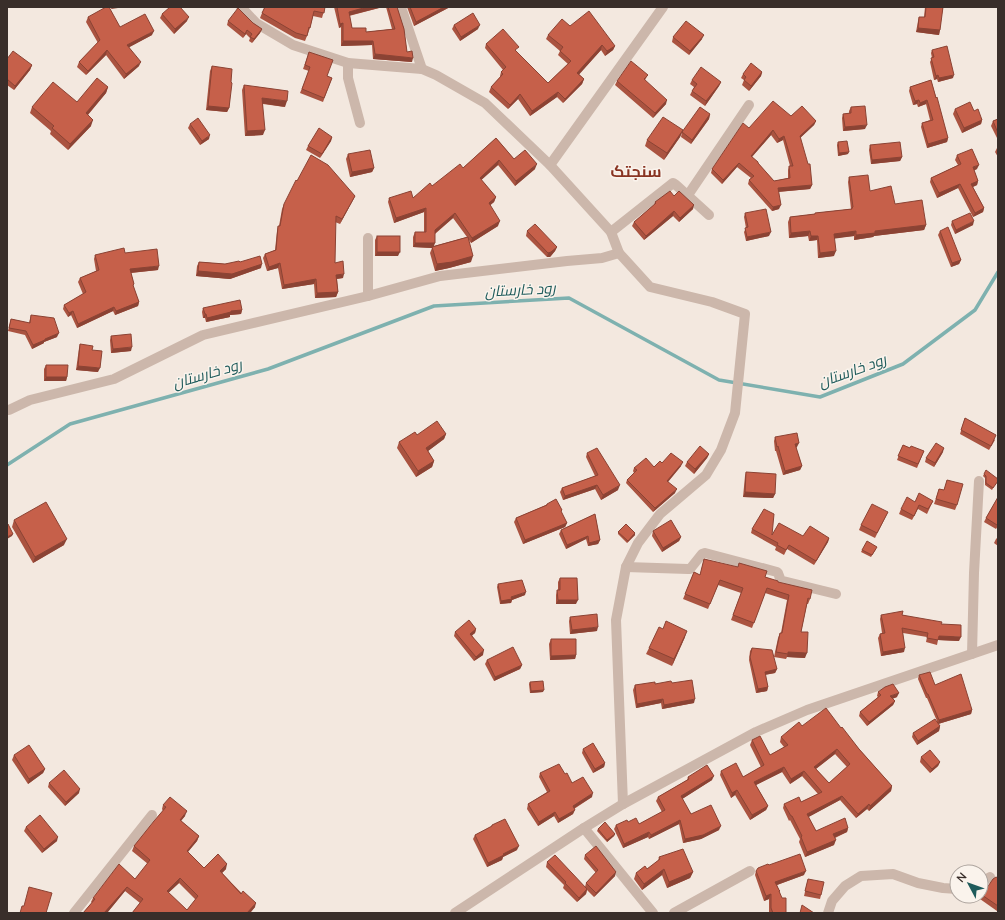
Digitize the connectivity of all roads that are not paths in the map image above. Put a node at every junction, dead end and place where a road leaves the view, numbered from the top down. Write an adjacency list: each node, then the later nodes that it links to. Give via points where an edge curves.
1 (241, 7): 4 (street, via 256,23 293,45)
2 (401, 7): 5 (street)
3 (662, 7): 8 (street)
4 (348, 63): 5 (street); 7 (street, via 348,78)
5 (422, 69): 8 (street, via 485,102)
6 (749, 105): 9 (street)
7 (360, 123)
8 (550, 165): 11 (street)
9 (688, 196): 10 (street); 11 (street, via 673,183)
10 (709, 215)
11 (611, 232): 13 (street)
12 (368, 238): 14 (street)
13 (619, 253): 14 (street, via 602,258 440,276); 17 (street, via 650,287 712,302 745,314 735,413 721,450 706,475 660,514 638,543)
14 (368, 296): 15 (street, via 203,335 114,379 30,400)
15 (7, 410)
16 (979, 481): 20 (street)
17 (626, 567): 18 (street, via 690,569 706,552 777,572 783,582); 21 (street, via 616,620)
18 (836, 594)
19 (998, 645): 20 (street)
20 (972, 654): 21 (street, via 807,710 756,732)
21 (623, 804): 23 (street)
22 (152, 815): 26 (street)
23 (584, 828): 27 (street); 28 (street)
24 (750, 871): 29 (street)
25 (949, 888): 30 (street, via 918,883 893,874 861,876 845,886 832,901)
26 (74, 913)
27 (455, 913)
28 (653, 913)
29 (676, 913)
30 (828, 913)

